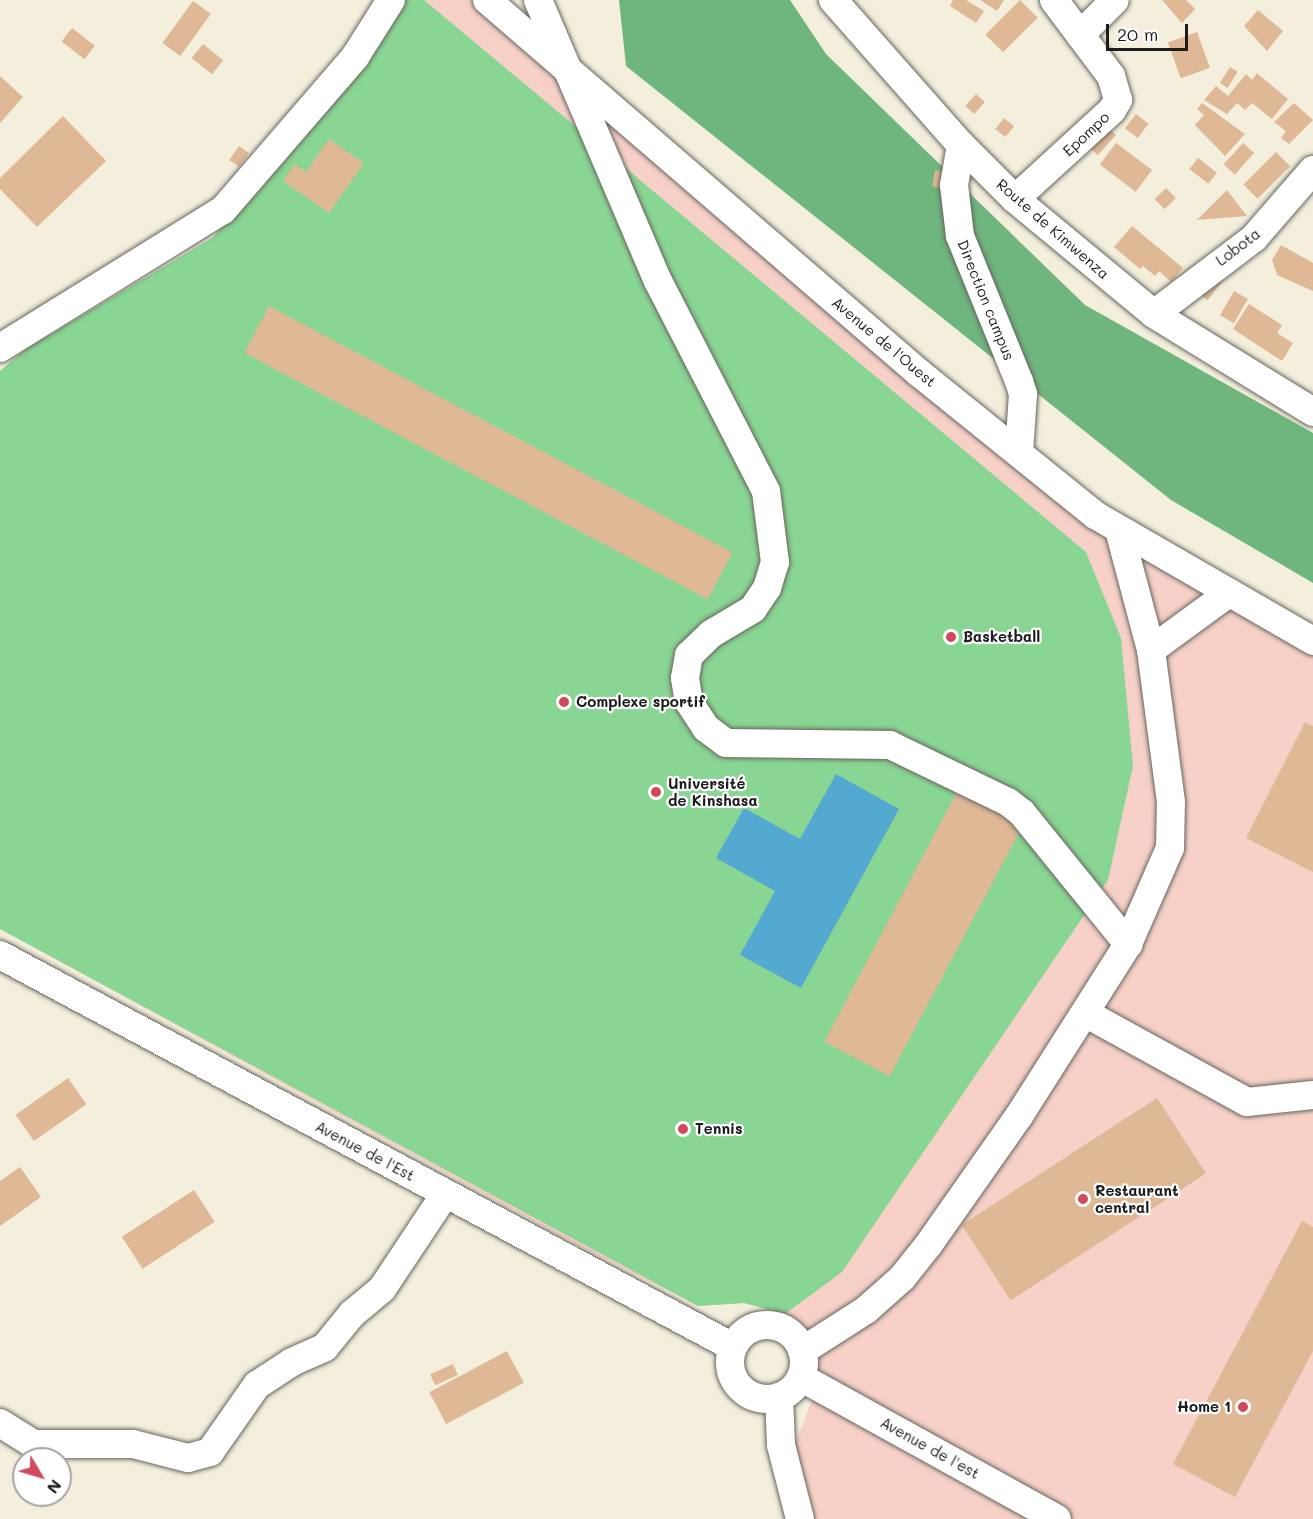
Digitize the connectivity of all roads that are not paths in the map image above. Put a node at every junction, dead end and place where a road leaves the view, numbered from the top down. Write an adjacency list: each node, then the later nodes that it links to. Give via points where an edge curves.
1 (391, 0): 13 (street, via 355,57 223,210)
2 (487, 0): 8 (street, Avenue de l'Ouest)
3 (538, 0): 8 (street)
4 (833, 0): 9 (street, Route de Kimwenza)
5 (1054, 0): 7 (street, Epompo)
6 (1115, 0): 7 (street)
7 (1080, 35): 11 (street, Epompo, via 1111,76 1118,100 1112,110)
8 (567, 70): 15 (street, Avenue de l'Ouest, via 919,373); 20 (street, via 672,310 766,491 775,562 767,588 753,609 711,634 689,655 685,678 689,702 706,728 726,743 891,745 1008,802 1022,813)
9 (961, 145): 11 (street, Route de Kimwenza); 15 (street, Direction campus, via 954,185 960,236 1023,394)
10 (1313, 170): 12 (street, Lobota, via 1254,238)
11 (1015, 199): 12 (street, Route de Kimwenza)
12 (1154, 314): 14 (street, Route de Kimwenza)
13 (0, 348)
14 (1313, 412)
15 (1019, 453): 16 (street, Avenue de l'Ouest)
16 (1119, 530): 17 (street, Avenue de l'Ouest); 19 (street)
17 (1229, 593): 18 (street, Avenue de l'Ouest); 19 (street)
18 (1313, 641)
19 (1151, 650): 20 (street, via 1171,802 1171,836 1170,848)
20 (1128, 944): 22 (street)
21 (0, 955): 24 (street, Avenue de l'Est)
22 (1085, 1012): 23 (street, via 1247,1102); 26 (street, via 1019,1116 902,1278)
23 (1313, 1095)
24 (445, 1194): 25 (street, Avenue de l'Est); 28 (street, via 382,1289 352,1314 325,1347 292,1362 257,1385 210,1452 188,1458 133,1444 33,1444)
25 (731, 1346): 26 (street, via 744,1332 767,1325 789,1332); 27 (street, via 729,1365 740,1389 765,1400)
26 (802, 1364): 27 (street); 30 (street, Avenue de l'est)
27 (779, 1397): 29 (street, via 782,1445)
28 (0, 1423)
29 (800, 1519)
30 (1057, 1519)

